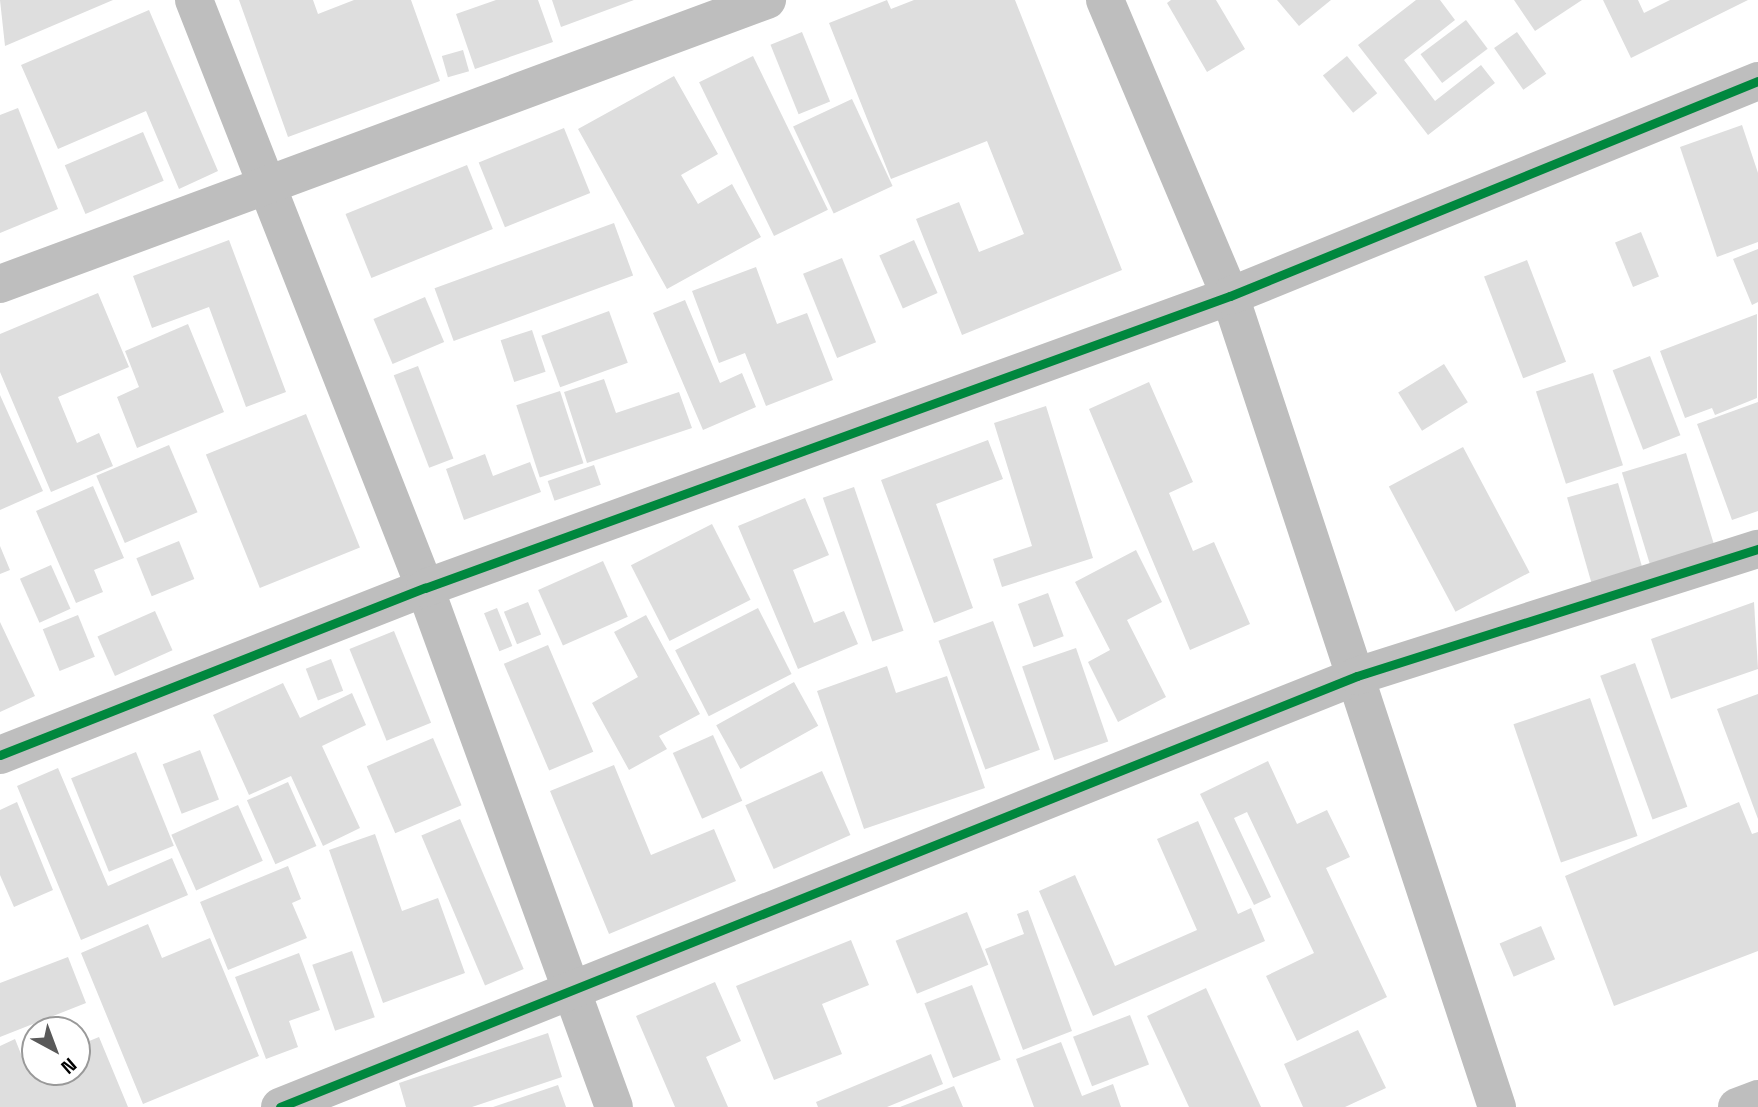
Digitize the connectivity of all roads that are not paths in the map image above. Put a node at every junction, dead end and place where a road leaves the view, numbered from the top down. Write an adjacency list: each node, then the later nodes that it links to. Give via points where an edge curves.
1 (194, 0): 5 (street)
2 (767, 0): 5 (street)
3 (1105, 0): 7 (street)
4 (1758, 81): 7 (street)
5 (264, 184): 6 (street); 9 (street)
6 (0, 284)
7 (1230, 296): 9 (street); 10 (street)
8 (1758, 549): 10 (street)
9 (425, 588): 11 (street); 12 (street)
10 (1357, 676): 12 (street); 16 (street)
11 (0, 755)
12 (572, 991): 14 (street); 15 (street)
13 (1758, 1099): 17 (street)
14 (280, 1107)
15 (614, 1107)
16 (1497, 1107)
17 (1737, 1107)

